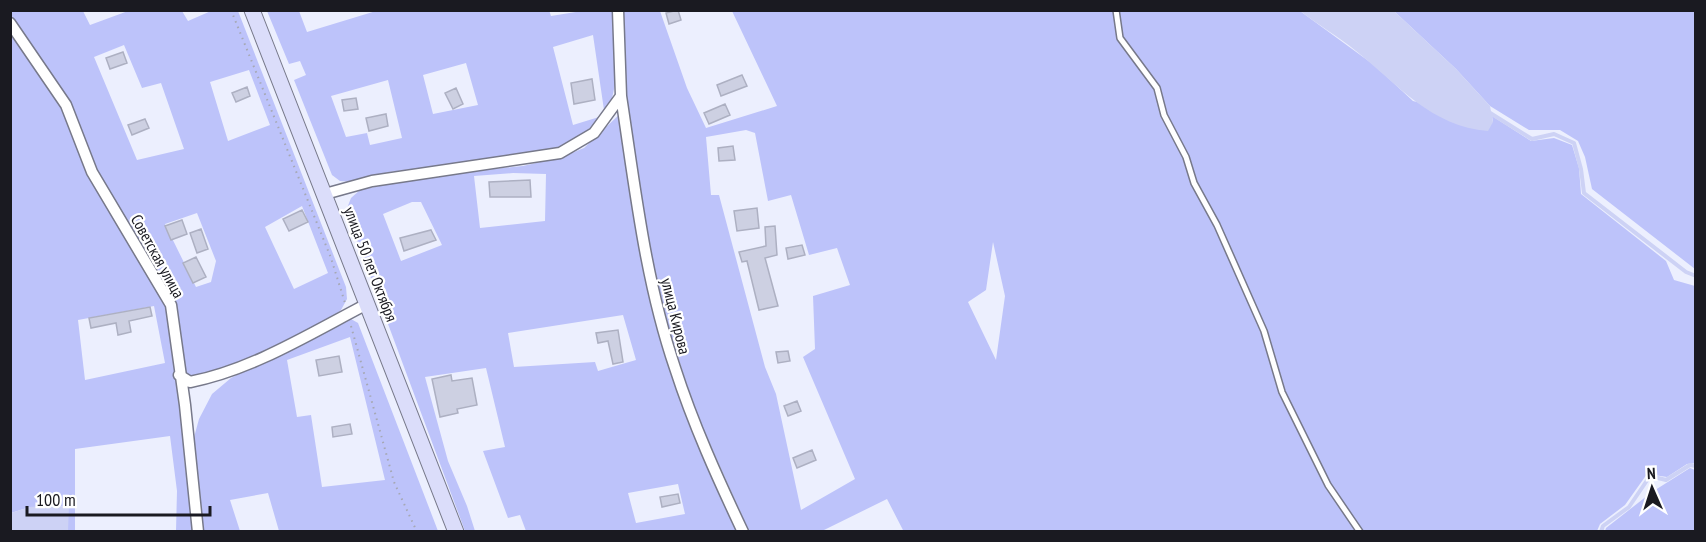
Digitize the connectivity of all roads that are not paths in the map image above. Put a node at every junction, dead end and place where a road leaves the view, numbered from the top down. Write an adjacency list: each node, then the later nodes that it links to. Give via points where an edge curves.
1 (252, 10): 6 (main road, улица 50 лет Октября)
2 (618, 10): 5 (street, улица Кирова)
3 (1116, 10): 12 (lane, via 1120,38 1157,88 1164,116 1264,331 1282,392 1328,485)
4 (10, 23): 8 (street, Советская улица, via 66,105 92,172 171,305)
5 (621, 96): 6 (street, via 594,133 560,153 372,181); 11 (street, улица Кирова, via 647,259 663,329 692,414)
6 (325, 194): 7 (main road, улица 50 лет Октября)
7 (367, 304): 8 (street, via 296,342 219,375 190,382); 10 (main road, улица 50 лет Октября)
8 (179, 375): 9 (street, Советская улица)
9 (198, 531)
10 (456, 531)
11 (743, 531)
12 (1360, 531)

